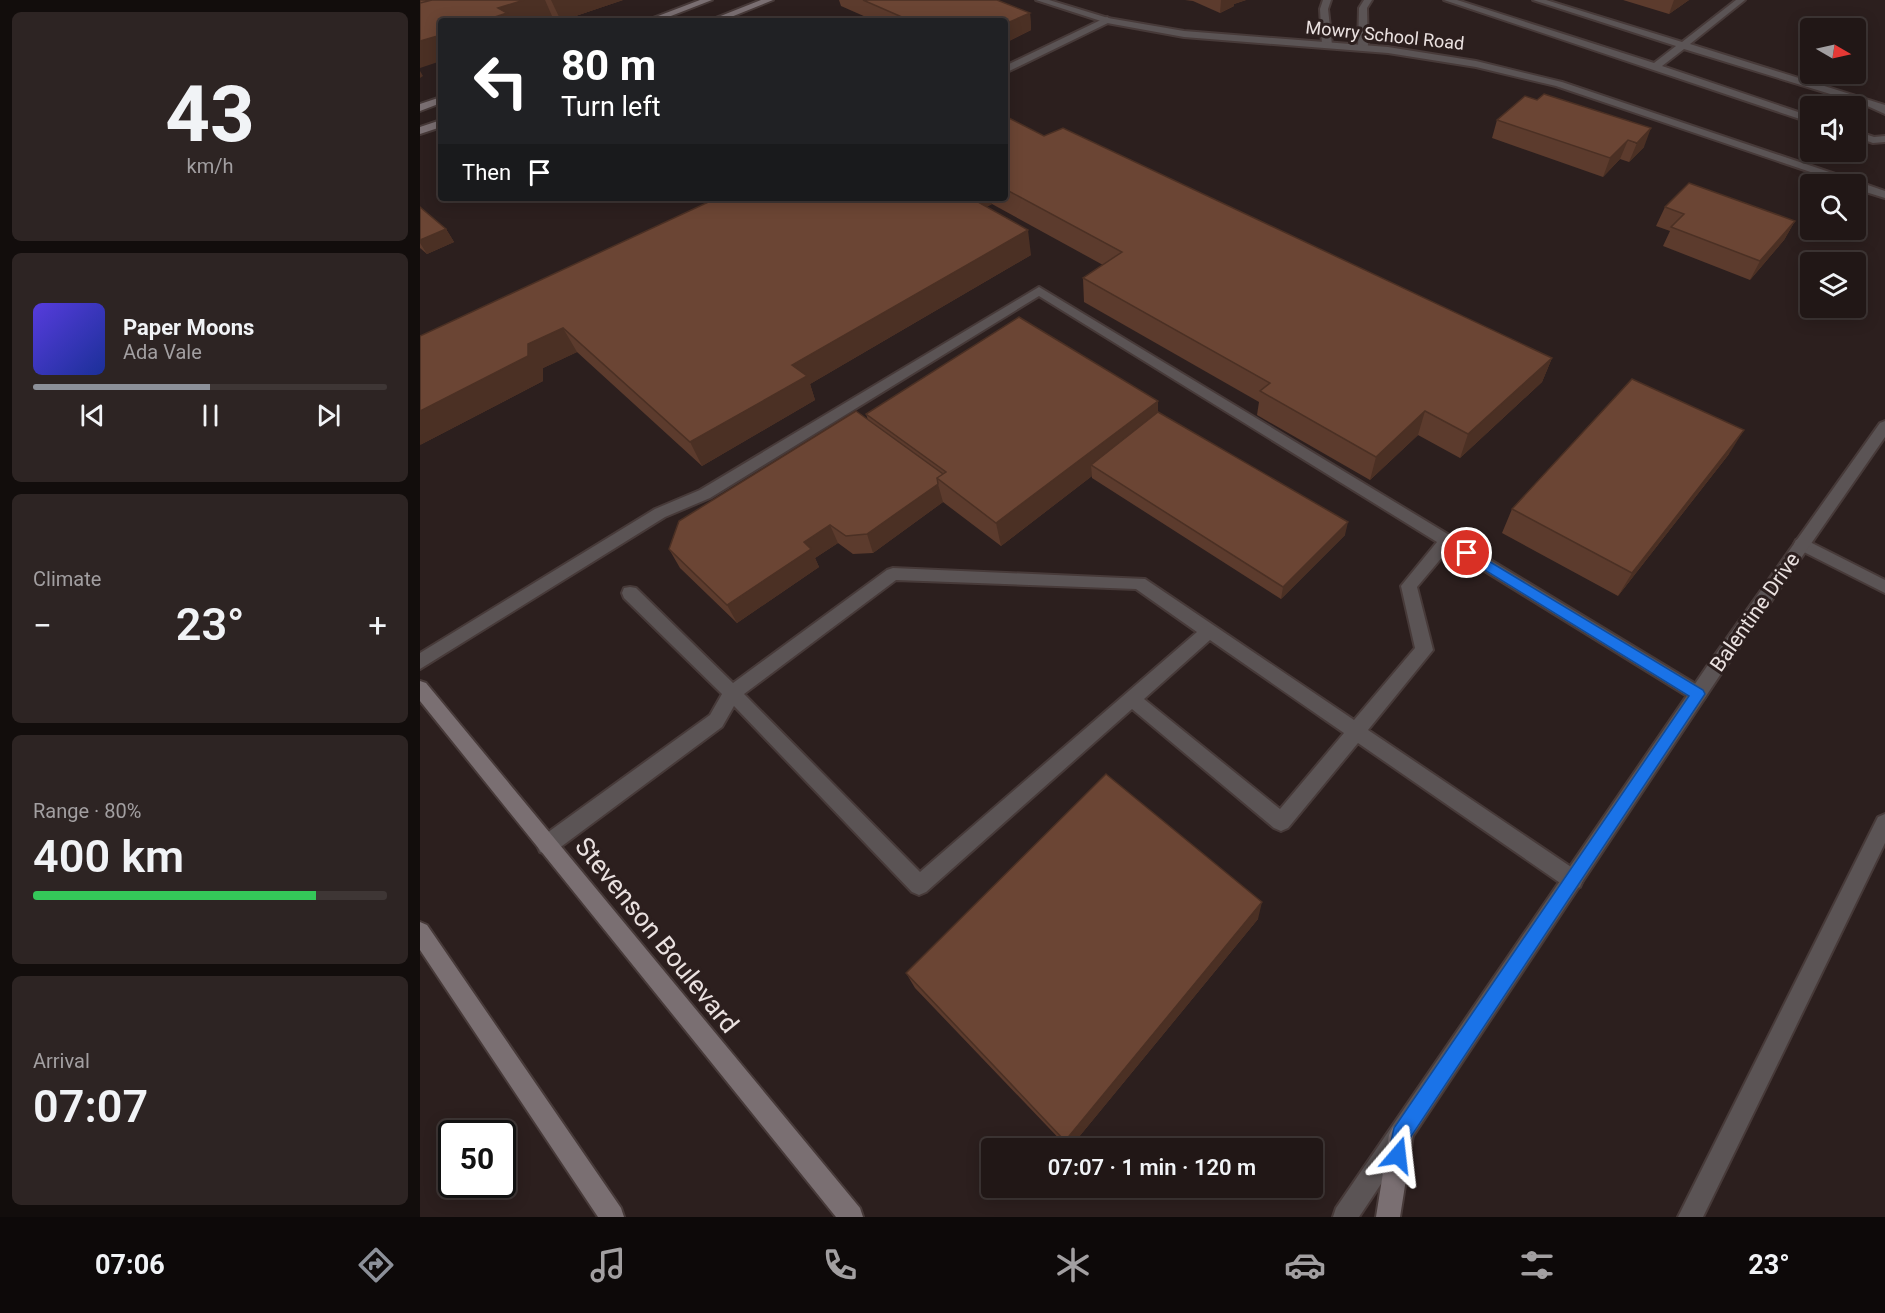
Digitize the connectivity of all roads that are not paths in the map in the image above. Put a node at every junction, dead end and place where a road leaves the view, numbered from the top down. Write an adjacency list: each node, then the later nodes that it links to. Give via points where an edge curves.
1 (708, 0): 9 (main road)
2 (768, 0): 10 (main road)
3 (1040, 0): 11 (street, Mowry School Road)
4 (1327, 0): 12 (street)
5 (1368, 0): 14 (street, via 1363,8)
6 (1448, 0): 15 (street)
7 (1537, 0): 13 (street)
8 (1741, 0): 13 (street)
9 (658, 18)
10 (721, 18)
11 (1107, 20): 12 (street, Mowry School Road, via 1194,36); 16 (street)
12 (1327, 45): 14 (street, Mowry School Road)
13 (1683, 46): 15 (street); 19 (street, via 1867,102)
14 (1363, 48): 25 (street, Mowry School Road, via 1465,62 1559,84)
15 (1655, 67): 20 (street)
16 (1008, 69)
17 (438, 101): 18 (main road)
18 (420, 108)
19 (1885, 111)
20 (1800, 116)
21 (438, 124): 22 (main road)
22 (420, 131)
23 (1866, 138): 24 (street)
24 (1885, 140)
25 (1825, 174)
26 (1866, 188): 27 (street, Mowry School Road)
27 (1885, 195)
28 (1885, 426): 30 (street, Balentine Drive)
29 (1448, 541): 34 (street, via 1039,291 705,494 660,513); 37 (street); 39 (street, via 1409,586 1424,650)
30 (1802, 544): 31 (street); 37 (street, Balentine Drive)
31 (1885, 587)
32 (630, 593): 36 (street)
33 (1209, 631): 36 (street, via 1138,583 893,574); 38 (street); 39 (street)
34 (420, 662)
35 (420, 688): 41 (main road, Stevenson Boulevard)
36 (732, 693): 38 (street, via 919,885); 41 (street, via 716,721)
37 (1698, 694): 42 (street, Balentine Drive)
38 (1132, 699): 39 (street, via 1281,822)
39 (1356, 731): 42 (street)
40 (1885, 824): 49 (street)
41 (547, 845): 46 (main road, Stevenson Boulevard)
42 (1573, 880): 44 (street, Balentine Drive)
43 (420, 932): 45 (main road)
44 (1401, 1135): 47 (street, Balentine Drive); 48 (main road)
45 (612, 1217)
46 (851, 1217)
47 (1345, 1217)
48 (1388, 1217)
49 (1690, 1217)

